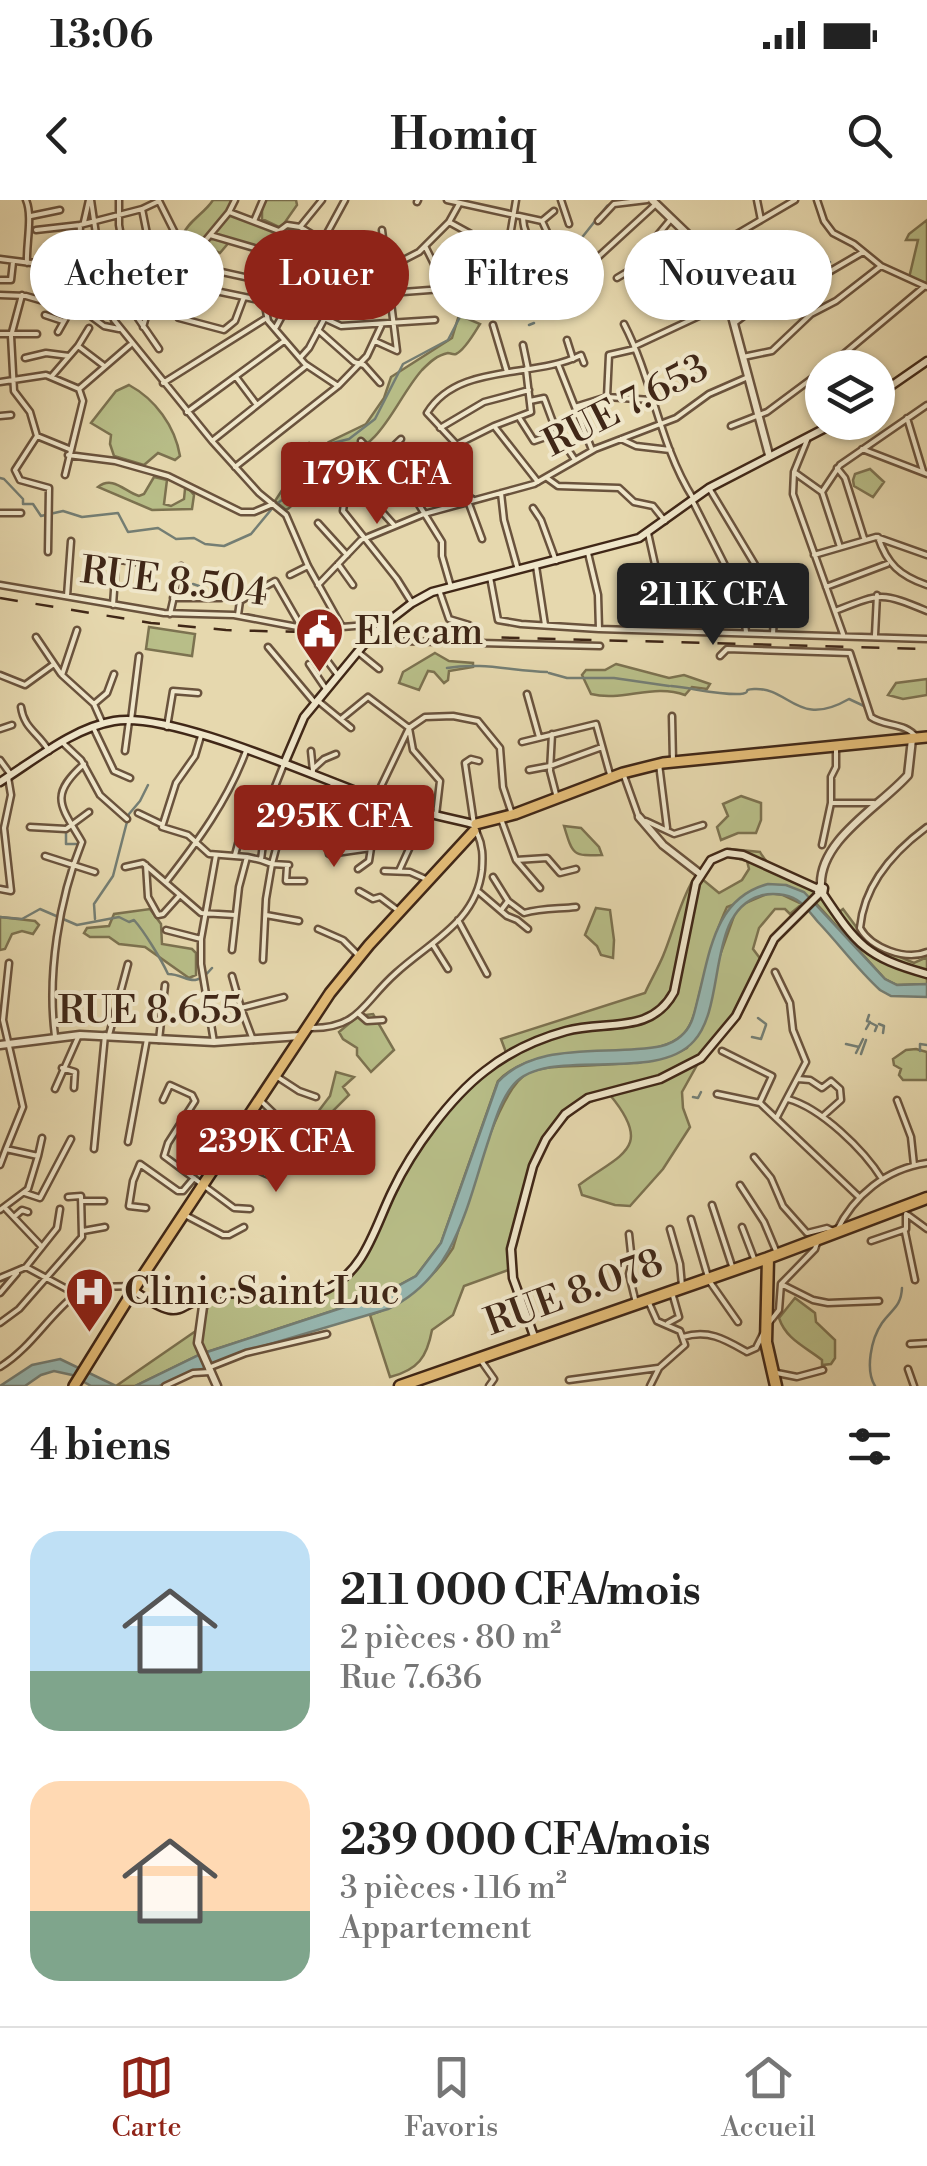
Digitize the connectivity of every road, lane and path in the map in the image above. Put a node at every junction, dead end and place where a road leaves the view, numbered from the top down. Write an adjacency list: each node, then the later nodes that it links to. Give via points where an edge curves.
1 (26, 200): 22 (street)
2 (90, 200): 27 (street); 33 (street)
3 (120, 200): 23 (street)
4 (144, 200): 18 (street)
5 (235, 200): 21 (street)
6 (263, 200): 29 (street)
7 (322, 200): 35 (street)
8 (345, 200): 45 (street)
9 (447, 200): 17 (street)
10 (516, 200): 24 (street)
11 (561, 200): 34 (street)
12 (757, 200): 28 (street)
13 (793, 200): 28 (street)
14 (816, 200): 55 (street, via 830,230)
15 (159, 201): 18 (street); 40 (street)
16 (652, 201): 26 (main road); 31 (street, via 614,204); 54 (street)
17 (459, 204): 24 (street); 32 (street)
18 (142, 209): 23 (street); 39 (street)
19 (60, 210): 22 (street)
20 (554, 211): 30 (street)
21 (228, 212): 29 (street); 41 (street)
22 (31, 216): 60 (street)
23 (118, 216): 27 (street); 38 (street)
24 (514, 216): 25 (street); 47 (street)
25 (524, 218): 30 (street); 48 (street)
26 (671, 219): 50 (street); 51 (main road)
27 (92, 220): 33 (street); 92 (street, via 106,302)
28 (762, 220): 52 (street)
29 (254, 221): 42 (street)
30 (542, 221): 49 (street)
31 (598, 221)
32 (449, 222): 46 (street); 53 (street)
33 (82, 224): 36 (street); 37 (street)
34 (570, 224)
35 (300, 227): 43 (street); 44 (street)
36 (36, 230)
37 (82, 230)
38 (120, 230)
39 (146, 230)
40 (174, 230)
41 (214, 230)
42 (276, 230)
43 (281, 230)
44 (305, 230)
45 (328, 230)
46 (464, 230)
47 (511, 230)
48 (525, 230)
49 (546, 230)
50 (661, 230)
51 (683, 230)
52 (743, 230)
53 (425, 246): 56 (street); 67 (street, via 443,289)
54 (604, 250)
55 (863, 252): 61 (street); 62 (street)
56 (409, 256)
57 (0, 259): 58 (street)
58 (13, 262): 60 (street); 65 (street, via 11,280)
59 (30, 263): 60 (street)
60 (27, 264)
61 (882, 266): 66 (street); 109 (street, via 811,314 772,351)
62 (832, 270)
63 (624, 274): 64 (street)
64 (616, 278)
65 (0, 280)
66 (926, 287): 107 (street)
67 (409, 291)
68 (224, 293): 72 (street)
69 (0, 295): 70 (street)
70 (22, 295): 71 (street); 97 (street)
71 (30, 297)
72 (244, 297): 76 (street, via 224,330)
73 (96, 320): 92 (street)
74 (138, 320): 90 (street)
75 (145, 320): 90 (street)
76 (186, 320)
77 (263, 320): 129 (street)
78 (268, 320): 93 (street)
79 (280, 320): 93 (street)
80 (323, 320): 94 (street)
81 (328, 320): 87 (street, via 340,326)
82 (435, 320): 86 (street)
83 (686, 320): 105 (street)
84 (735, 320): 109 (main road)
85 (63, 321): 95 (street)
86 (391, 322): 87 (street); 101 (street, via 397,352)
87 (382, 324): 101 (street)
88 (624, 324): 105 (street)
89 (492, 325): 122 (street)
90 (143, 327): 106 (street)
91 (89, 328): 104 (street)
92 (120, 329): 102 (street)
93 (275, 329): 99 (street)
94 (318, 330): 112 (street); 117 (street)
95 (58, 332)
96 (0, 334): 97 (street)
97 (12, 334): 98 (street); 110 (street)
98 (37, 334)
99 (284, 340): 112 (street); 124 (street)
100 (568, 340): 113 (street)
101 (374, 341): 117 (street)
102 (131, 344): 120 (street); 129 (street)
103 (523, 345): 121 (street)
104 (78, 346): 108 (street); 120 (street)
105 (636, 347): 135 (street, via 609,354); 136 (street)
106 (160, 350)
107 (848, 350)
108 (69, 356): 111 (street); 123 (street)
109 (743, 357): 125 (main road)
110 (12, 358): 114 (street); 126 (street)
111 (25, 358)
112 (300, 358): 118 (street)
113 (573, 359): 116 (street, via 580,355); 119 (street)
114 (0, 360)
115 (927, 361): 131 (main road)
116 (584, 362)
117 (358, 363): 128 (street); 132 (street)
118 (308, 364): 132 (street); 139 (street)
119 (558, 364): 121 (street); 140 (street)
120 (104, 365): 133 (street)
121 (527, 369): 122 (street); 134 (street)
122 (507, 372): 150 (street, via 438,400 426,414)
123 (52, 376): 126 (street); 133 (street)
124 (236, 377): 139 (street); 141 (street)
125 (748, 377): 145 (main road); 147 (street, RUE 7.653)
126 (14, 380): 127 (street); 152 (street)
127 (0, 382)
128 (380, 382)
129 (163, 383): 141 (street)
130 (805, 383): 145 (street)
131 (895, 383)
132 (338, 386): 168 (street)
133 (78, 389): 162 (street, via 83,401)
134 (529, 390): 137 (street); 150 (street, via 484,402)
135 (607, 398): 136 (street); 140 (street)
136 (651, 400): 147 (street)
137 (530, 401): 144 (street, via 530,414); 151 (street, via 544,398)
138 (927, 404): 146 (street)
139 (257, 406): 156 (street)
140 (574, 407): 160 (street)
141 (187, 412): 156 (street)
142 (11, 415): 143 (street)
143 (0, 416)
144 (519, 417): 148 (street); 151 (street, via 534,441)
145 (757, 417): 149 (street); 163 (main road)
146 (907, 418): 159 (street); 173 (street)
147 (660, 423): 154 (street, RUE 7.653); 161 (street)
148 (494, 426): 158 (street); 176 (street)
149 (731, 426)
150 (440, 428): 158 (street)
151 (557, 433): 166 (street)
152 (38, 436): 162 (street); 197 (street, via 14,470 20,480 49,488)
153 (401, 439): 165 (street)
154 (621, 439): 160 (street, RUE 7.653); 161 (street)
155 (806, 440): 163 (main road); 172 (street)
156 (212, 441): 168 (street)
157 (361, 441): 165 (street)
158 (457, 445): 170 (street)
159 (862, 449): 171 (street); 173 (street)
160 (592, 450): 166 (street, RUE 7.653)
161 (670, 450): 180 (street)
162 (68, 452): 174 (street); 182 (street, via 164,475 245,513)
163 (769, 455): 177 (main road)
164 (428, 458): 170 (street)
165 (378, 460): 186 (street)
166 (575, 460): 175 (street, RUE 7.653)
167 (337, 462): 189 (street)
168 (235, 467): 182 (street)
169 (319, 467): 193 (street)
170 (438, 468): 181 (street)
171 (837, 468): 179 (street); 192 (street)
172 (794, 472): 179 (street); 200 (street, via 792,494)
173 (925, 472)
174 (65, 475)
175 (547, 477): 176 (street, RUE 7.653); 187 (street, via 558,486 619,488 634,502 653,506)
176 (538, 482): 178 (street, RUE 7.653)
177 (708, 488): 180 (main road); 238 (street, via 775,598)
178 (501, 492): 181 (street, RUE 7.653); 209 (street)
179 (822, 492): 196 (street)
180 (692, 499): 187 (main road); 237 (street, via 744,605)
181 (471, 501): 186 (street, RUE 7.653); 194 (street)
182 (273, 504): 207 (street, via 289,518)
183 (533, 508): 202 (street)
184 (20, 512): 185 (street)
185 (0, 514)
186 (424, 514): 189 (street, RUE 7.653); 216 (street, via 442,542)
187 (665, 521): 190 (main road)
188 (318, 523): 199 (street)
189 (396, 526): 193 (street, RUE 7.653)
190 (648, 533): 198 (main road); 233 (street, via 660,586)
191 (878, 537): 192 (street); 201 (street); 205 (street)
192 (864, 538): 196 (street)
193 (364, 539): 199 (street, RUE 7.653); 223 (street)
194 (482, 539)
195 (71, 541): 220 (street)
196 (840, 547): 200 (street)
197 (48, 552)
198 (588, 552): 202 (main road); 234 (street)
199 (347, 555): 204 (street, RUE 7.653)
200 (814, 556): 217 (street)
201 (927, 556)
202 (556, 561): 208 (main road)
203 (140, 563): 224 (street, via 116,562)
204 (338, 564): 213 (street, RUE 7.653); 214 (street)
205 (889, 564): 215 (street); 217 (street)
206 (181, 566): 221 (street)
207 (308, 566): 210 (street); 213 (street)
208 (536, 566): 209 (main road); 230 (street)
209 (518, 570): 211 (main road)
210 (290, 576)
211 (490, 578): 216 (main road); 230 (street, via 496,619)
212 (0, 585): 220 (street, RUE 8.504)
213 (318, 585): 231 (street)
214 (353, 585)
215 (927, 585)
216 (450, 587): 218 (main road)
217 (826, 587): 225 (street)
218 (439, 590): 223 (main road); 236 (street, via 449,619)
219 (877, 595): 225 (street); 226 (street); 240 (street)
220 (67, 597): 224 (street, RUE 8.504)
221 (173, 598): 222 (street); 227 (street)
222 (221, 598)
223 (412, 603): 229 (main road)
224 (113, 605): 227 (street, RUE 8.504)
225 (835, 611): 239 (street)
226 (927, 611)
227 (170, 614): 228 (street, RUE 8.504)
228 (238, 616): 232 (street, RUE 8.504); 232 (street, via 240,601 274,581)
229 (383, 626): 231 (street, RUE 8.504); 243 (main road, bridge)
230 (546, 626): 234 (street)
231 (342, 627): 232 (street, RUE 8.504)
232 (302, 628)
233 (657, 628): 234 (street); 237 (street)
234 (600, 629)
235 (78, 630): 256 (street)
236 (470, 630)
237 (746, 632): 238 (street)
238 (773, 634): 239 (street)
239 (843, 635): 240 (street)
240 (876, 636): 242 (street)
241 (36, 637): 250 (street)
242 (927, 639)
243 (365, 644): 244 (street); 247 (main road)
244 (600, 646)
245 (268, 647): 260 (street)
246 (320, 651): 254 (street)
247 (358, 652): 252 (street); 254 (main road)
248 (139, 656): 264 (street)
249 (720, 656): 276 (street, via 727,649 850,652 870,717)
250 (54, 664): 255 (street, via 26,685); 256 (street)
251 (309, 664): 257 (street)
252 (379, 668)
253 (114, 674): 261 (street)
254 (337, 674): 257 (main road)
255 (0, 675)
256 (62, 675): 261 (street)
257 (326, 689): 260 (main road)
258 (198, 693): 269 (street, via 174,691)
259 (527, 694): 275 (street)
260 (316, 701): 265 (street); 290 (main road)
261 (94, 704): 266 (street)
262 (21, 707): 282 (street, via 28,729)
263 (672, 716): 288 (street)
264 (130, 719): 266 (main road); 269 (main road); 283 (street)
265 (341, 719): 270 (street); 271 (street, via 368,698)
266 (103, 723): 268 (main road)
267 (12, 725): 272 (street)
268 (93, 727): 277 (main road); 297 (street, via 116,773)
269 (167, 727): 274 (main road)
270 (351, 728)
271 (408, 728): 301 (street); 307 (street, via 414,750 440,781); 308 (street, via 429,716 480,722 500,749)
272 (0, 729)
273 (552, 734): 275 (street); 280 (street, via 596,724); 292 (street)
274 (201, 736): 284 (main road); 312 (street)
275 (539, 737): 278 (street)
276 (919, 738): 279 (main road); 303 (main road, via 908,774)
277 (63, 742): 282 (main road); 289 (street)
278 (522, 742)
279 (836, 746): 288 (main road); 302 (street)
280 (602, 747): 292 (street); 298 (street)
281 (311, 750): 294 (street)
282 (48, 751): 296 (main road)
283 (125, 751)
284 (246, 751): 290 (main road); 320 (street, via 234,784)
285 (336, 754): 294 (street)
286 (0, 760): 296 (street)
287 (479, 761): 317 (street, via 465,763)
288 (673, 761): 291 (main road)
289 (84, 764): 310 (street, via 100,795); 313 (street, via 60,792)
290 (284, 764): 294 (main road); 304 (street)
291 (659, 764): 295 (main road); 319 (street)
292 (550, 766): 293 (street); 300 (street)
293 (529, 770)
294 (313, 772): 299 (main road)
295 (623, 773): 298 (main road); 309 (street)
296 (6, 778): 331 (street)
297 (130, 778)
298 (610, 778): 300 (main road)
299 (333, 783): 301 (main road); 322 (street, via 324,823 327,852)
300 (557, 798): 308 (main road)
301 (379, 800): 307 (main road); 322 (street)
302 (831, 803): 303 (street); 321 (street)
303 (874, 803): 351 (main road, via 828,858)
304 (268, 808): 326 (street, via 247,810); 328 (street)
305 (89, 812): 313 (street)
306 (138, 813): 312 (street)
307 (436, 815): 317 (main road)
308 (513, 815): 311 (main road)
309 (639, 817): 319 (street); 341 (main road)
310 (127, 819)
311 (501, 819): 317 (main road); 329 (street)
312 (162, 824): 320 (street)
313 (71, 825): 315 (street); 334 (street, via 82,842)
314 (702, 825): 319 (street)
315 (30, 826)
316 (282, 826): 332 (street)
317 (473, 827): 343 (main road); 349 (street, via 483,849)
318 (927, 827): 367 (street, via 879,873 860,928 899,953)
319 (668, 830)
320 (196, 844): 324 (street); 345 (street)
321 (822, 845)
322 (371, 848): 336 (street, via 369,861)
323 (409, 849): 339 (street)
324 (216, 855): 326 (street); 356 (street)
325 (45, 856): 334 (street)
326 (235, 856): 327 (street)
327 (247, 857): 328 (street); 357 (street)
328 (261, 860): 332 (street)
329 (516, 860): 337 (street, via 546,858 560,873); 346 (street)
330 (0, 861): 331 (street)
331 (9, 862): 347 (street, via 12,891)
332 (272, 864): 344 (street, via 288,866 286,881); 358 (street)
333 (146, 865): 335 (street); 345 (street); 350 (street, via 156,914)
334 (72, 866): 340 (street); 385 (street, via 51,975)
335 (125, 867)
336 (358, 868)
337 (576, 869)
338 (384, 871): 339 (street)
339 (399, 871): 343 (street)
340 (95, 872)
341 (700, 873): 351 (main road, via 711,860 733,853); 468 (main road, via 674,992 660,1012 643,1022 552,1035 486,1070 456,1098 394,1187 360,1261 328,1288)
342 (493, 878): 352 (street)
343 (428, 880): 355 (main road)
344 (304, 881)
345 (166, 882): 350 (street)
346 (540, 888)
347 (0, 889)
348 (359, 891): 355 (street)
349 (479, 892): 354 (street); 359 (street)
350 (180, 895): 356 (street)
351 (817, 895): 375 (main road, via 861,947); 477 (main road, via 774,939 736,1016 701,1058 660,1079 588,1098 546,1138 511,1249 513,1278)
352 (508, 901): 353 (street, via 524,913); 354 (street)
353 (576, 907)
354 (502, 909): 362 (street)
355 (400, 912): 368 (main road)
356 (204, 914): 357 (street); 364 (street)
357 (235, 915): 366 (street)
358 (266, 915): 360 (street); 369 (street)
359 (458, 920): 365 (street); 374 (street)
360 (299, 922)
361 (318, 929): 368 (street)
362 (528, 929)
363 (166, 930): 364 (street)
364 (201, 938): 390 (street)
365 (433, 945): 372 (street); 380 (street, via 394,974)
366 (232, 950)
367 (927, 952)
368 (359, 956): 382 (main road)
369 (263, 960)
370 (9, 963): 391 (street)
371 (128, 964): 384 (street)
372 (448, 970)
373 (775, 972): 395 (street, via 806,1062)
374 (486, 974)
375 (927, 974)
376 (232, 976): 379 (street)
377 (165, 985): 388 (street)
378 (284, 997): 379 (street)
379 (241, 1008): 389 (street)
380 (360, 1014): 381 (street, via 367,1021); 382 (street, via 337,1026)
381 (383, 1020)
382 (308, 1025): 386 (main road)
383 (79, 1035): 384 (main road, RUE 8.655); 385 (main road, RUE 8.655); 393 (street)
384 (107, 1035): 387 (main road, RUE 8.655); 414 (street)
385 (55, 1036): 391 (main road, RUE 8.655)
386 (300, 1036): 389 (main road, RUE 8.655); 394 (main road)
387 (147, 1039): 388 (main road, RUE 8.655); 411 (street)
388 (159, 1040): 390 (main road, RUE 8.655)
389 (252, 1040): 390 (main road, RUE 8.655)
390 (214, 1042)
391 (4, 1044): 415 (street, via 24,1106)
392 (722, 1051): 404 (street, via 772,1076)
393 (62, 1068): 396 (street, via 75,1072); 397 (street)
394 (276, 1076): 399 (street); 402 (main road)
395 (798, 1078): 400 (street); 406 (street, via 822,1088 831,1081 840,1089 841,1100)
396 (74, 1088)
397 (54, 1089)
398 (717, 1094): 404 (street)
399 (316, 1097)
400 (786, 1098): 406 (street); 407 (street)
401 (163, 1100): 405 (street, via 170,1085 192,1095)
402 (260, 1100): 408 (street); 412 (main road)
403 (898, 1100): 421 (street)
404 (760, 1102): 407 (street)
405 (186, 1116): 418 (street, via 202,1128 205,1146); 423 (street, via 163,1154)
406 (822, 1116): 422 (street)
407 (777, 1117): 427 (street)
408 (292, 1131)
409 (42, 1138): 416 (street)
410 (71, 1140): 425 (street, via 40,1198)
411 (128, 1142)
412 (229, 1145): 413 (street, via 242,1162 277,1178 288,1167); 418 (main road)
413 (273, 1146)
414 (94, 1148)
415 (6, 1149): 416 (street); 420 (street)
416 (38, 1156): 425 (street)
417 (754, 1156): 450 (street, via 783,1206)
418 (219, 1160): 423 (main road)
419 (927, 1163): 421 (street)
420 (0, 1165)
421 (914, 1165): 422 (street)
422 (882, 1179): 427 (street)
423 (198, 1182): 432 (street, via 178,1191 140,1164 129,1206); 433 (street, via 234,1208); 438 (main road)
424 (740, 1185): 453 (street, via 767,1227)
425 (26, 1193): 434 (street)
426 (68, 1197): 430 (street)
427 (859, 1197): 448 (street)
428 (927, 1198): 436 (highway, RUE 8.078)
429 (104, 1200): 430 (street)
430 (81, 1201): 447 (street)
431 (712, 1205): 456 (street)
432 (146, 1208)
433 (250, 1208)
434 (3, 1209): 439 (street)
435 (60, 1209): 452 (street, via 57,1228)
436 (904, 1210): 444 (street); 446 (street); 448 (highway, RUE 8.078)
437 (28, 1212): 439 (street)
438 (185, 1215): 441 (street, via 223,1234); 463 (main road)
439 (14, 1216): 452 (street)
440 (691, 1219): 459 (street)
441 (244, 1226)
442 (105, 1227): 447 (street)
443 (742, 1227): 454 (street)
444 (927, 1228)
445 (670, 1229): 464 (street, via 680,1264)
446 (904, 1230): 451 (street); 461 (street)
447 (82, 1231): 458 (street)
448 (836, 1232): 450 (highway, RUE 8.078)
449 (629, 1234): 470 (street)
450 (812, 1237): 453 (highway, RUE 8.078); 462 (street, via 816,1248)
451 (871, 1241)
452 (42, 1248): 455 (street)
453 (773, 1255): 454 (highway, RUE 8.078); 474 (highway)
454 (755, 1261): 456 (highway, RUE 8.078)
455 (26, 1267): 457 (street); 458 (street)
456 (733, 1269): 459 (highway, RUE 8.078)
457 (17, 1273): 460 (street); 465 (street)
458 (48, 1277): 466 (street); 471 (street)
459 (708, 1277): 464 (highway, RUE 8.078); 472 (street)
460 (0, 1278)
461 (915, 1280)
462 (781, 1284): 469 (street, via 828,1303); 474 (street, via 778,1310)
463 (134, 1288): 466 (street); 468 (main road, via 164,1310); 490 (main road)
464 (677, 1288): 467 (highway, RUE 8.078); 473 (street, via 679,1317)
465 (0, 1293)
466 (76, 1294): 482 (street)
467 (648, 1298): 470 (highway, RUE 8.078); 473 (street, via 657,1322)
468 (204, 1299): 483 (main road, via 198,1343)
469 (880, 1301)
470 (636, 1303): 477 (highway, RUE 8.078)
471 (0, 1322)
472 (738, 1322)
473 (668, 1323): 476 (street)
474 (766, 1328): 476 (street, via 747,1352 722,1337); 487 (highway)
475 (327, 1334): 483 (street)
476 (683, 1337): 484 (street, via 683,1349)
477 (534, 1339): 481 (highway, RUE 8.078)
478 (927, 1343): 479 (street)
479 (910, 1344)
480 (0, 1357): 482 (street)
481 (479, 1358): 488 (street); 493 (highway, RUE 8.078)
482 (2, 1366)
483 (208, 1368): 491 (street); 492 (main road)
484 (659, 1368): 489 (street); 496 (street)
485 (908, 1369): 498 (street)
486 (823, 1370): 487 (street, via 797,1378)
487 (772, 1373): 497 (highway)
488 (494, 1379): 494 (street); 495 (street)
489 (569, 1380)
490 (78, 1384)
491 (165, 1386)
492 (216, 1386)
493 (400, 1386)
494 (489, 1386)
495 (500, 1386)
496 (650, 1386)
497 (776, 1386)
498 (914, 1386)

